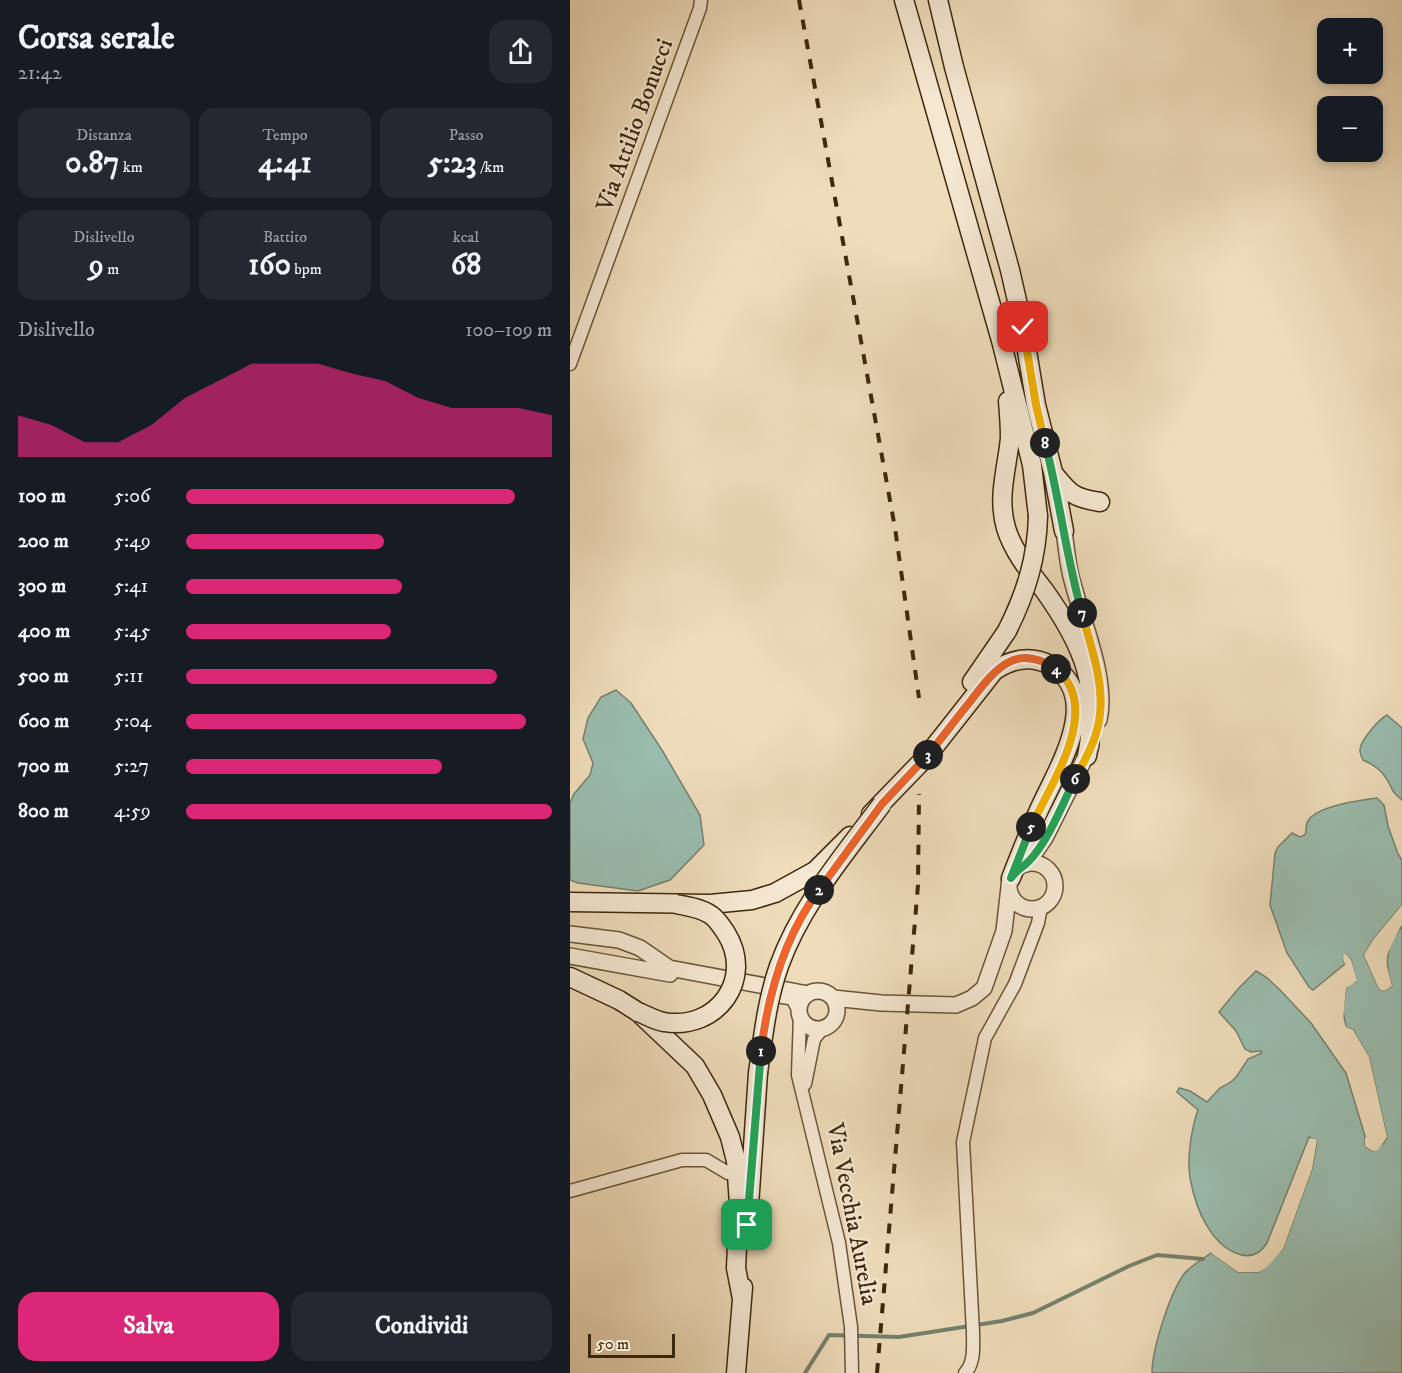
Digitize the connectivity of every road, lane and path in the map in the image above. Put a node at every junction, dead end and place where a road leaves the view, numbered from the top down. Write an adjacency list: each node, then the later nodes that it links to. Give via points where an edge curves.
1 (701, 0): 5 (street, Via Attilio Bonucci)
2 (904, 0): 4 (main road)
3 (938, 0): 6 (main road, via 1010,270)
4 (1007, 363): 9 (main road, via 1010,438 1002,487 1006,528 1017,553 1060,613 1085,665 1093,712); 10 (main road, bridge, via 1032,465 1038,516 1029,581 1007,631)
5 (570, 364)
6 (1053, 472): 7 (main road, via 1069,493); 8 (main road)
7 (1101, 502)
8 (1064, 531): 9 (street, via 1070,571 1100,686 1101,714)
9 (1087, 756): 11 (street)
10 (886, 798): 14 (main road, via 927,756 994,671 1005,663 1027,659 1055,668 1073,692 1074,729); 16 (main road, bridge, via 815,871 775,892 752,900); 32 (main road, bridge, via 815,894 792,936 770,997 758,1073)
11 (1044, 838): 12 (street); 13 (street)
12 (1027, 864): 13 (street); 14 (street, via 1015,872)
13 (1049, 871): 17 (street, via 1054,891 1047,904)
14 (1010, 883): 17 (street, via 1018,904); 18 (street)
15 (570, 902): 16 (main road)
16 (676, 904): 25 (main road, bridge, via 712,915 722,926 735,953 734,986 715,1010 702,1018 663,1022)
17 (1036, 908): 18 (street); 33 (street, via 1038,923 1015,984 985,1038 963,1142 973,1332)
18 (1004, 931): 24 (street, via 984,988 972,998 956,1005)
19 (570, 933): 22 (street, via 619,940 640,948 669,968)
20 (570, 956): 26 (street, via 793,997)
21 (570, 977): 25 (main road)
22 (808, 994): 23 (street, via 818,991); 26 (street)
23 (833, 998): 24 (street); 27 (street)
24 (881, 1003): 27 (street)
25 (638, 1012): 32 (main road, via 694,1066 730,1137 736,1161 736,1268)
26 (800, 1012): 28 (street, via 802,1020 811,1027); 29 (street, Via Vecchia Aurelia, via 798,1075)
27 (836, 1016): 28 (street)
28 (823, 1028): 29 (street, Via Vecchia Aurelia, via 814,1039 809,1056)
29 (806, 1100): 35 (street, Via Vecchia Aurelia, via 839,1243 851,1327)
30 (728, 1173): 31 (street, via 706,1160 682,1160)
31 (570, 1191)
32 (742, 1299): 34 (main road)
33 (968, 1371)
34 (736, 1373)
35 (852, 1373)

